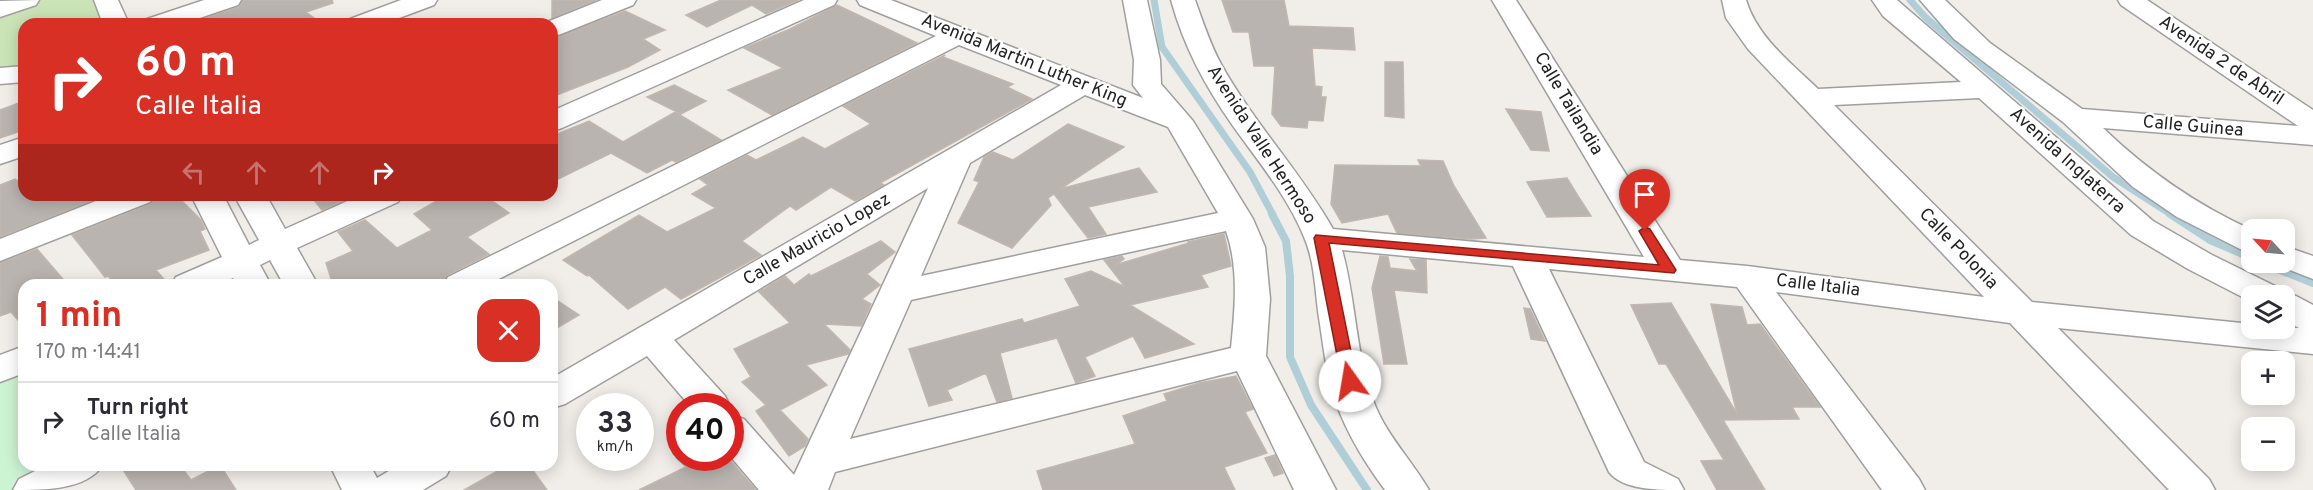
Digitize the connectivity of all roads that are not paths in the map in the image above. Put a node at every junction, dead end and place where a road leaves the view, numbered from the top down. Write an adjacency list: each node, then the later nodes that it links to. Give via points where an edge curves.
1 (27, 0): 16 (street)
2 (106, 0): 17 (street)
3 (145, 0): 18 (street)
4 (229, 0): 19 (street)
5 (425, 0): 20 (street)
6 (624, 0): 21 (street)
7 (825, 0): 29 (street)
8 (869, 0): 22 (street, Avenida Martin Luther King)
9 (1135, 0): 30 (street, via 1147,60 1147,85)
10 (1183, 0): 42 (street, Avenida Valle Hermoso, via 1211,73 1304,205)
11 (1504, 0): 48 (street, Calle Tailandia)
12 (1734, 0): 27 (street, Calle Polonia, via 1739,18 1758,43)
13 (1884, 0): 26 (street, Avenida Inglaterra, via 1892,11)
14 (1932, 0): 28 (street, Avenida Inglaterra, via 1971,40)
15 (2130, 0): 31 (street, Avenida 2 de Abril)
16 (0, 9)
17 (114, 18)
18 (154, 18)
19 (175, 18)
20 (375, 18)
21 (558, 27)
22 (958, 34): 25 (street, Avenida Martin Luther King); 53 (street)
23 (18, 74): 24 (street)
24 (0, 76)
25 (1082, 85): 30 (street, Avenida Martin Luther King); 35 (street, Calle Mauricio Lopez)
26 (1986, 89): 27 (street); 54 (street, Avenida Inglaterra, via 2142,228)
27 (1813, 98): 57 (street, Calle Polonia)
28 (2074, 117): 32 (street, Calle Guinea); 41 (street, Avenida Inglaterra, via 2130,171 2205,219)
29 (558, 119)
30 (1179, 121): 40 (street)
31 (2313, 123)
32 (2313, 136)
33 (18, 149): 34 (street)
34 (0, 155)
35 (957, 159): 55 (street); 59 (street, Calle Mauricio Lopez)
36 (124, 201): 44 (street)
37 (210, 201): 49 (street)
38 (253, 201): 43 (street)
39 (374, 201): 43 (street)
40 (1238, 219): 55 (street); 61 (street, via 1248,247 1253,299)
41 (2241, 237)
42 (1321, 238): 45 (street, Calle Italia); 74 (street, Avenida Valle Hermoso, via 1345,366 1358,412)
43 (277, 244): 49 (street); 52 (street)
44 (0, 251)
45 (1526, 257): 48 (street, Calle Italia); 75 (street, via 1629,472)
46 (2295, 261): 47 (street)
47 (2313, 268)
48 (1669, 270): 50 (street, Calle Italia)
49 (247, 273): 51 (street)
50 (1747, 277): 57 (street, Calle Italia); 76 (street)
51 (218, 279)
52 (297, 279)
53 (472, 279)
54 (2245, 285)
55 (896, 292): 69 (street)
56 (2295, 310): 58 (street)
57 (2021, 313): 60 (street, Calle Italia); 77 (street, Calle Polonia)
58 (2313, 321)
59 (651, 337): 64 (street, Calle Mauricio Lopez); 65 (street)
60 (2313, 342)
61 (1248, 356): 69 (street); 73 (street)
62 (18, 361): 63 (street)
63 (0, 369)
64 (558, 391)
65 (700, 393)
66 (744, 445): 72 (street)
67 (71, 471): 70 (street)
68 (353, 471): 71 (street)
69 (815, 475)
70 (34, 490)
71 (363, 490)
72 (783, 490)
73 (1315, 490)
74 (1408, 490)
75 (1664, 490)
76 (1904, 490)
77 (2194, 490)

